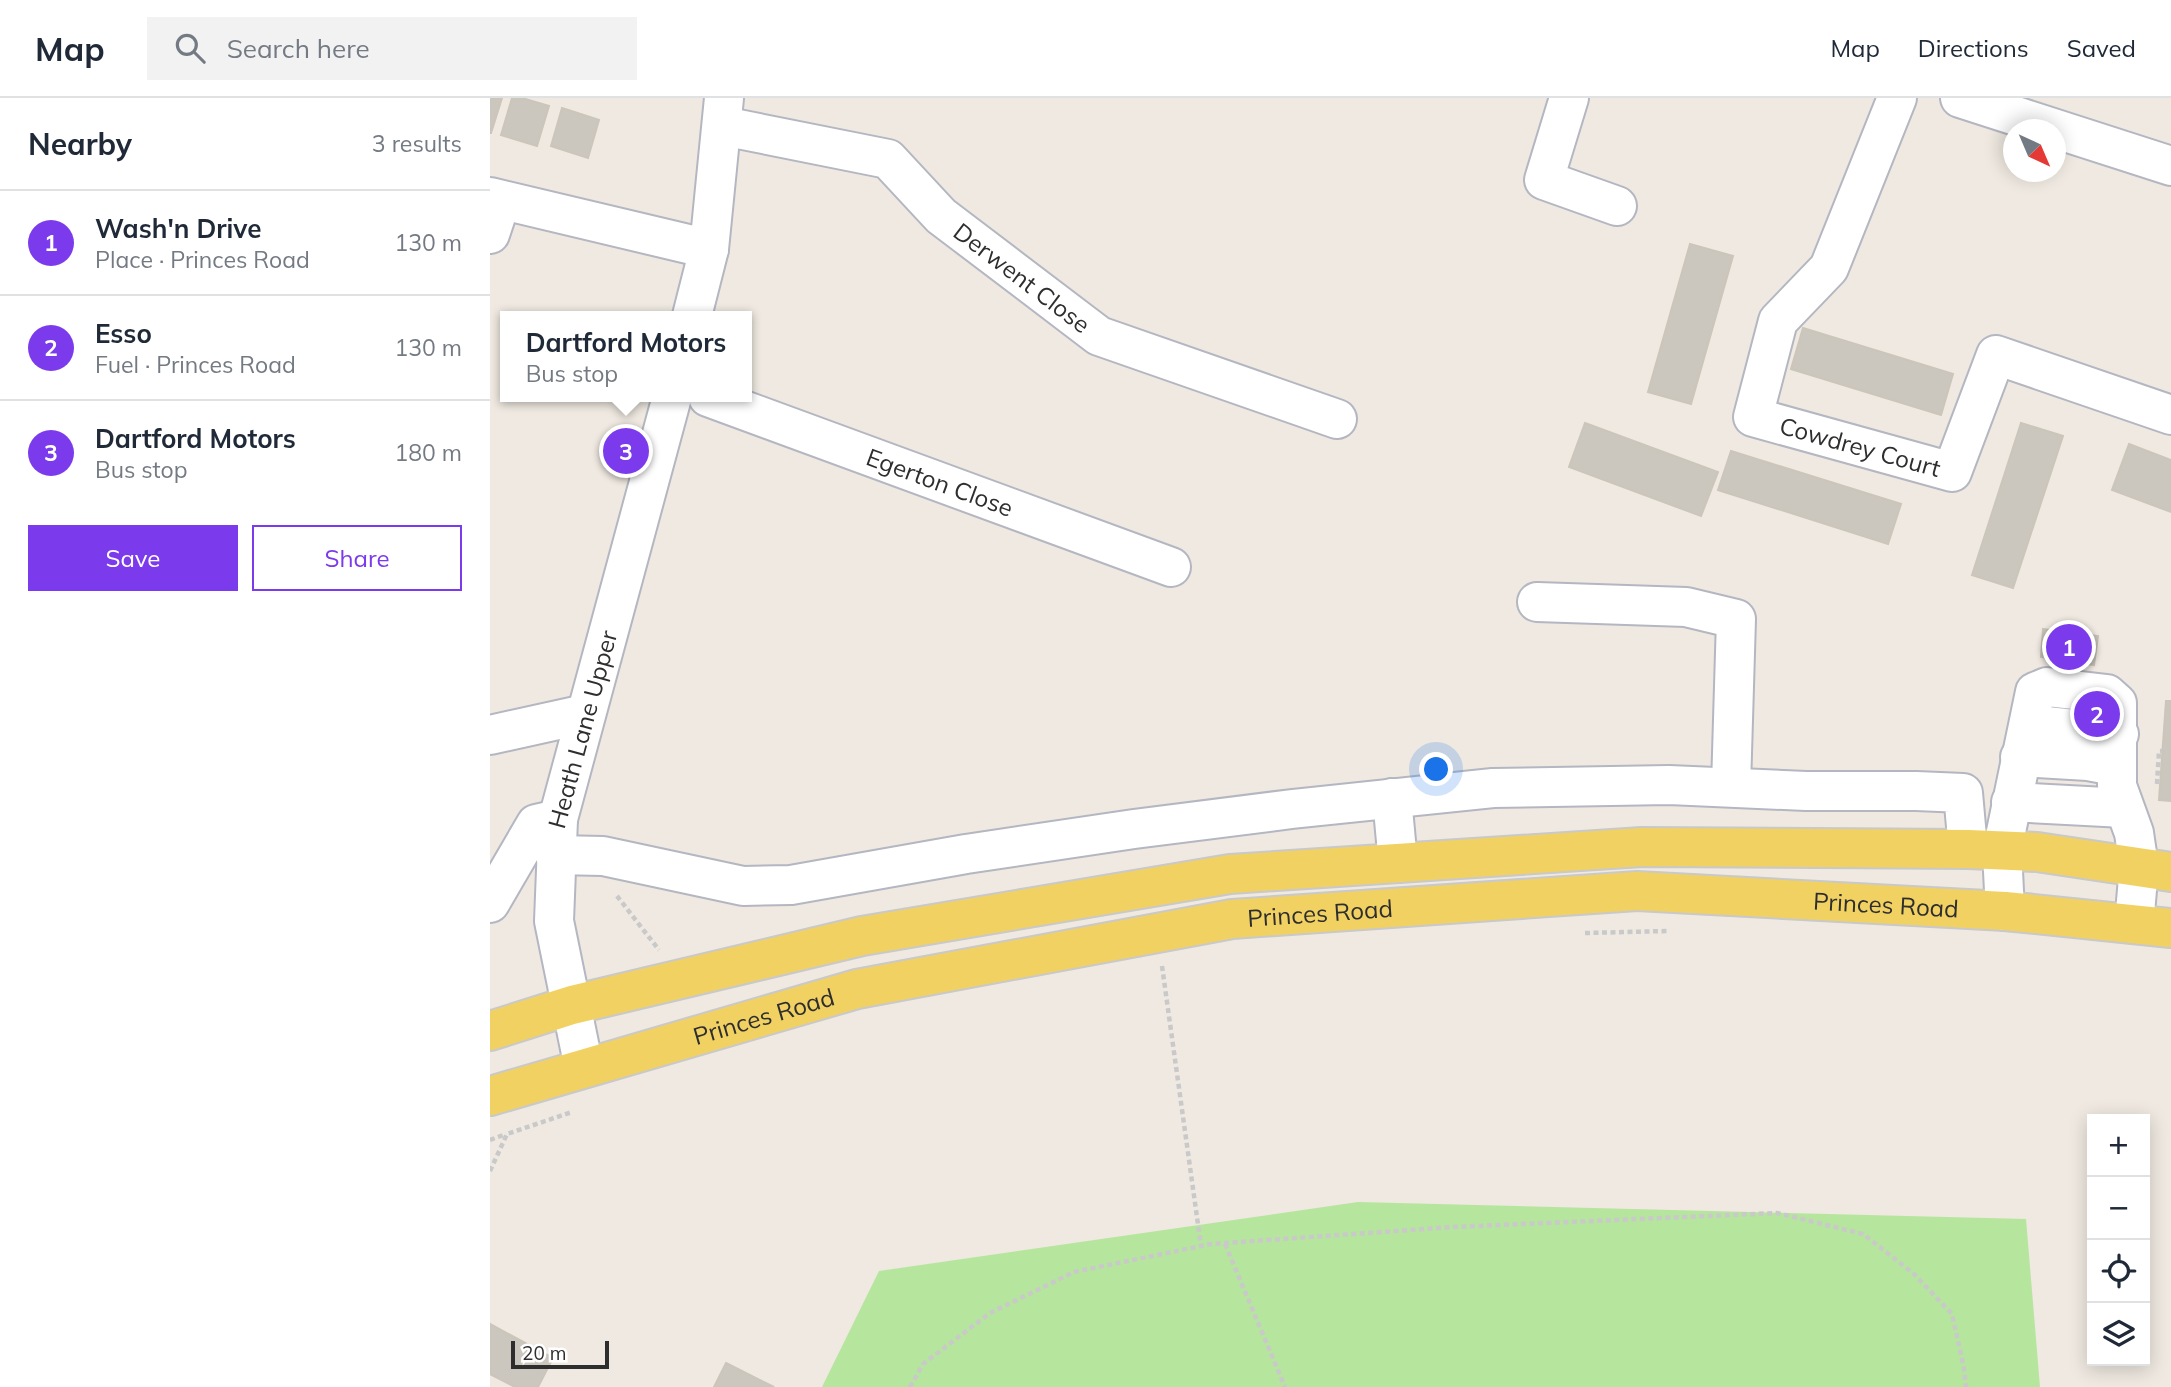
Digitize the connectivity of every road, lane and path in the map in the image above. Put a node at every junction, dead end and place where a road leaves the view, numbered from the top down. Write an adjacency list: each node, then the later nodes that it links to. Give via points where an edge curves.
1 (1569, 98): 6 (street, via 1544,180)
2 (1897, 98): 12 (street, Cowdrey Court, via 1829,268 1778,321 1752,416 1952,472 1996,355)
3 (1960, 98): 5 (street)
4 (724, 112): 8 (street); 13 (street, Derwent Close, via 887,159 941,216 1098,336)
5 (2171, 166)
6 (1618, 206)
7 (494, 211): 8 (street)
8 (709, 249): 9 (street)
9 (693, 311)
10 (671, 402): 16 (street, Heath Lane Upper)
11 (722, 402): 14 (street, Egerton Close)
12 (2171, 415)
13 (1337, 419)
14 (1171, 568)
15 (1537, 602): 22 (street, via 1686,607 1736,619)
16 (584, 714): 17 (street); 26 (street, Heath Lane Upper)
17 (490, 735)
18 (2024, 740): 19 (street, via 2088,761); 19 (street, via 2035,692 2047,687 2107,694 2117,703); 24 (street)
19 (2117, 750): 25 (street, via 2117,786)
20 (2162, 751): 21 (path)
21 (2156, 786)
22 (1731, 787): 23 (street, via 1493,788); 27 (street, via 1963,793)
23 (1392, 798): 26 (street, via 1134,828 791,885 743,887 603,856); 28 (street, Princes Road)
24 (2011, 802): 25 (street); 27 (street)
25 (2124, 808): 29 (street)
26 (567, 843): 30 (street, via 536,824); 35 (path); 37 (street, Heath Lane Upper, via 554,921)
27 (1985, 850): 28 (main road, Princes Road, via 1642,847); 29 (main road, Princes Road, via 2037,852); 31 (street)
28 (1398, 863): 37 (main road, Princes Road, via 1230,874 862,936)
29 (2155, 869): 32 (street)
30 (490, 903)
31 (2006, 911): 32 (main road, Princes Road); 39 (main road, Princes Road, via 1637,891 1232,919 857,989)
32 (2153, 926)
33 (1680, 931): 34 (path)
34 (1582, 933)
35 (664, 956)
36 (1175, 962): 46 (path, via 1162,964)
37 (572, 1005): 38 (main road, Princes Road); 39 (street, Heath Lane Upper)
38 (490, 1031)
39 (584, 1068): 40 (main road, Princes Road)
40 (490, 1096)
41 (573, 1112): 42 (path)
42 (507, 1134): 43 (path); 44 (path)
43 (490, 1140)
44 (490, 1171)
45 (1225, 1244): 46 (path); 48 (path); 49 (path, via 1453,1227 1777,1213 1863,1234 1914,1274 1952,1314)
46 (1201, 1246): 47 (path, via 1074,1272 990,1313 923,1364)
47 (910, 1387)
48 (1285, 1387)
49 (1966, 1387)

